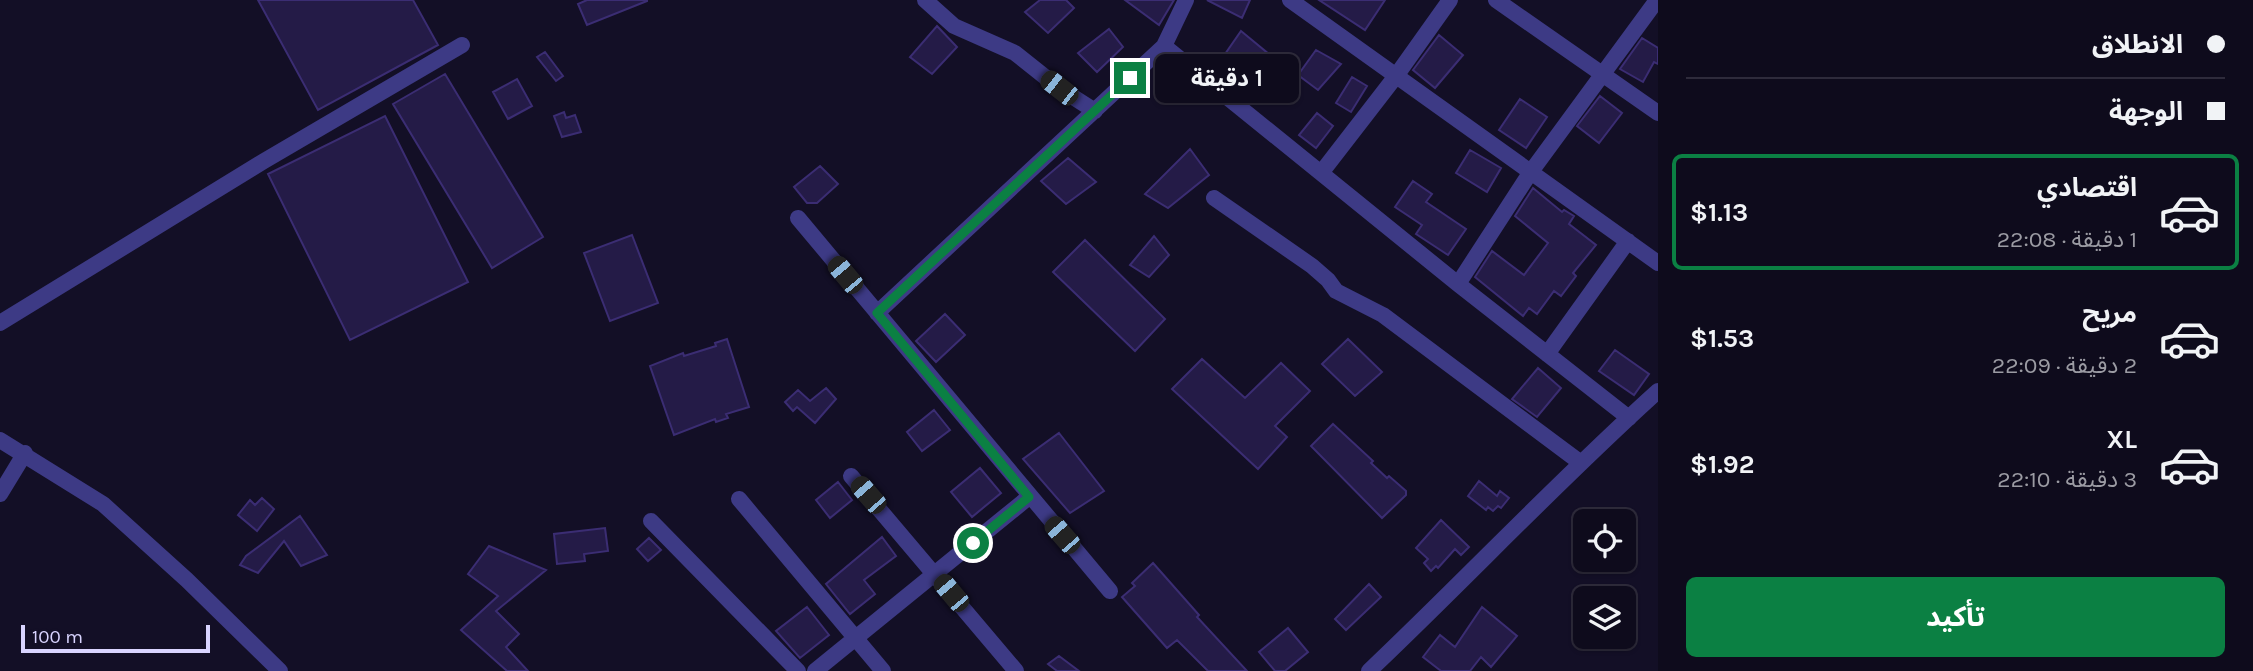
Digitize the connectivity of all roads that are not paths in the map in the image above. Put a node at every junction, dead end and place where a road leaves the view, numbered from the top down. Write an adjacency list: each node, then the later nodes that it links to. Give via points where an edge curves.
1 (925, 0): 11 (street, via 954,26 1015,54)
2 (1186, 0): 8 (street)
3 (1290, 0): 10 (street)
4 (1450, 0): 10 (street)
5 (1496, 0): 9 (street)
6 (1657, 0): 9 (street)
7 (463, 45): 21 (street)
8 (1164, 46): 11 (street); 13 (street)
9 (1603, 73): 12 (street); 14 (street)
10 (1396, 76): 13 (street); 14 (street)
11 (1095, 110): 20 (street)
12 (1658, 113)
13 (1321, 173): 19 (street)
14 (1530, 173): 17 (street); 19 (street)
15 (1214, 198): 27 (street, via 1312,266 1336,291 1383,315)
16 (798, 218): 20 (street)
17 (1628, 241): 18 (street); 22 (street)
18 (1658, 263)
19 (1458, 284): 22 (street)
20 (877, 313): 30 (street)
21 (0, 323)
22 (1547, 354): 24 (street)
23 (1658, 391): 24 (street)
24 (1629, 418): 27 (street)
25 (0, 440): 26 (street)
26 (26, 453): 29 (street); 36 (street, via 103,504)
27 (1581, 463): 41 (street)
28 (851, 476): 33 (street)
29 (0, 494)
30 (1029, 497): 33 (street); 34 (street)
31 (739, 499): 35 (street)
32 (651, 521): 37 (street)
33 (935, 573): 35 (street); 40 (street)
34 (1110, 591)
35 (855, 638): 38 (street); 39 (street)
36 (280, 671)
37 (798, 671)
38 (815, 671)
39 (883, 671)
40 (1016, 671)
41 (1369, 671)

